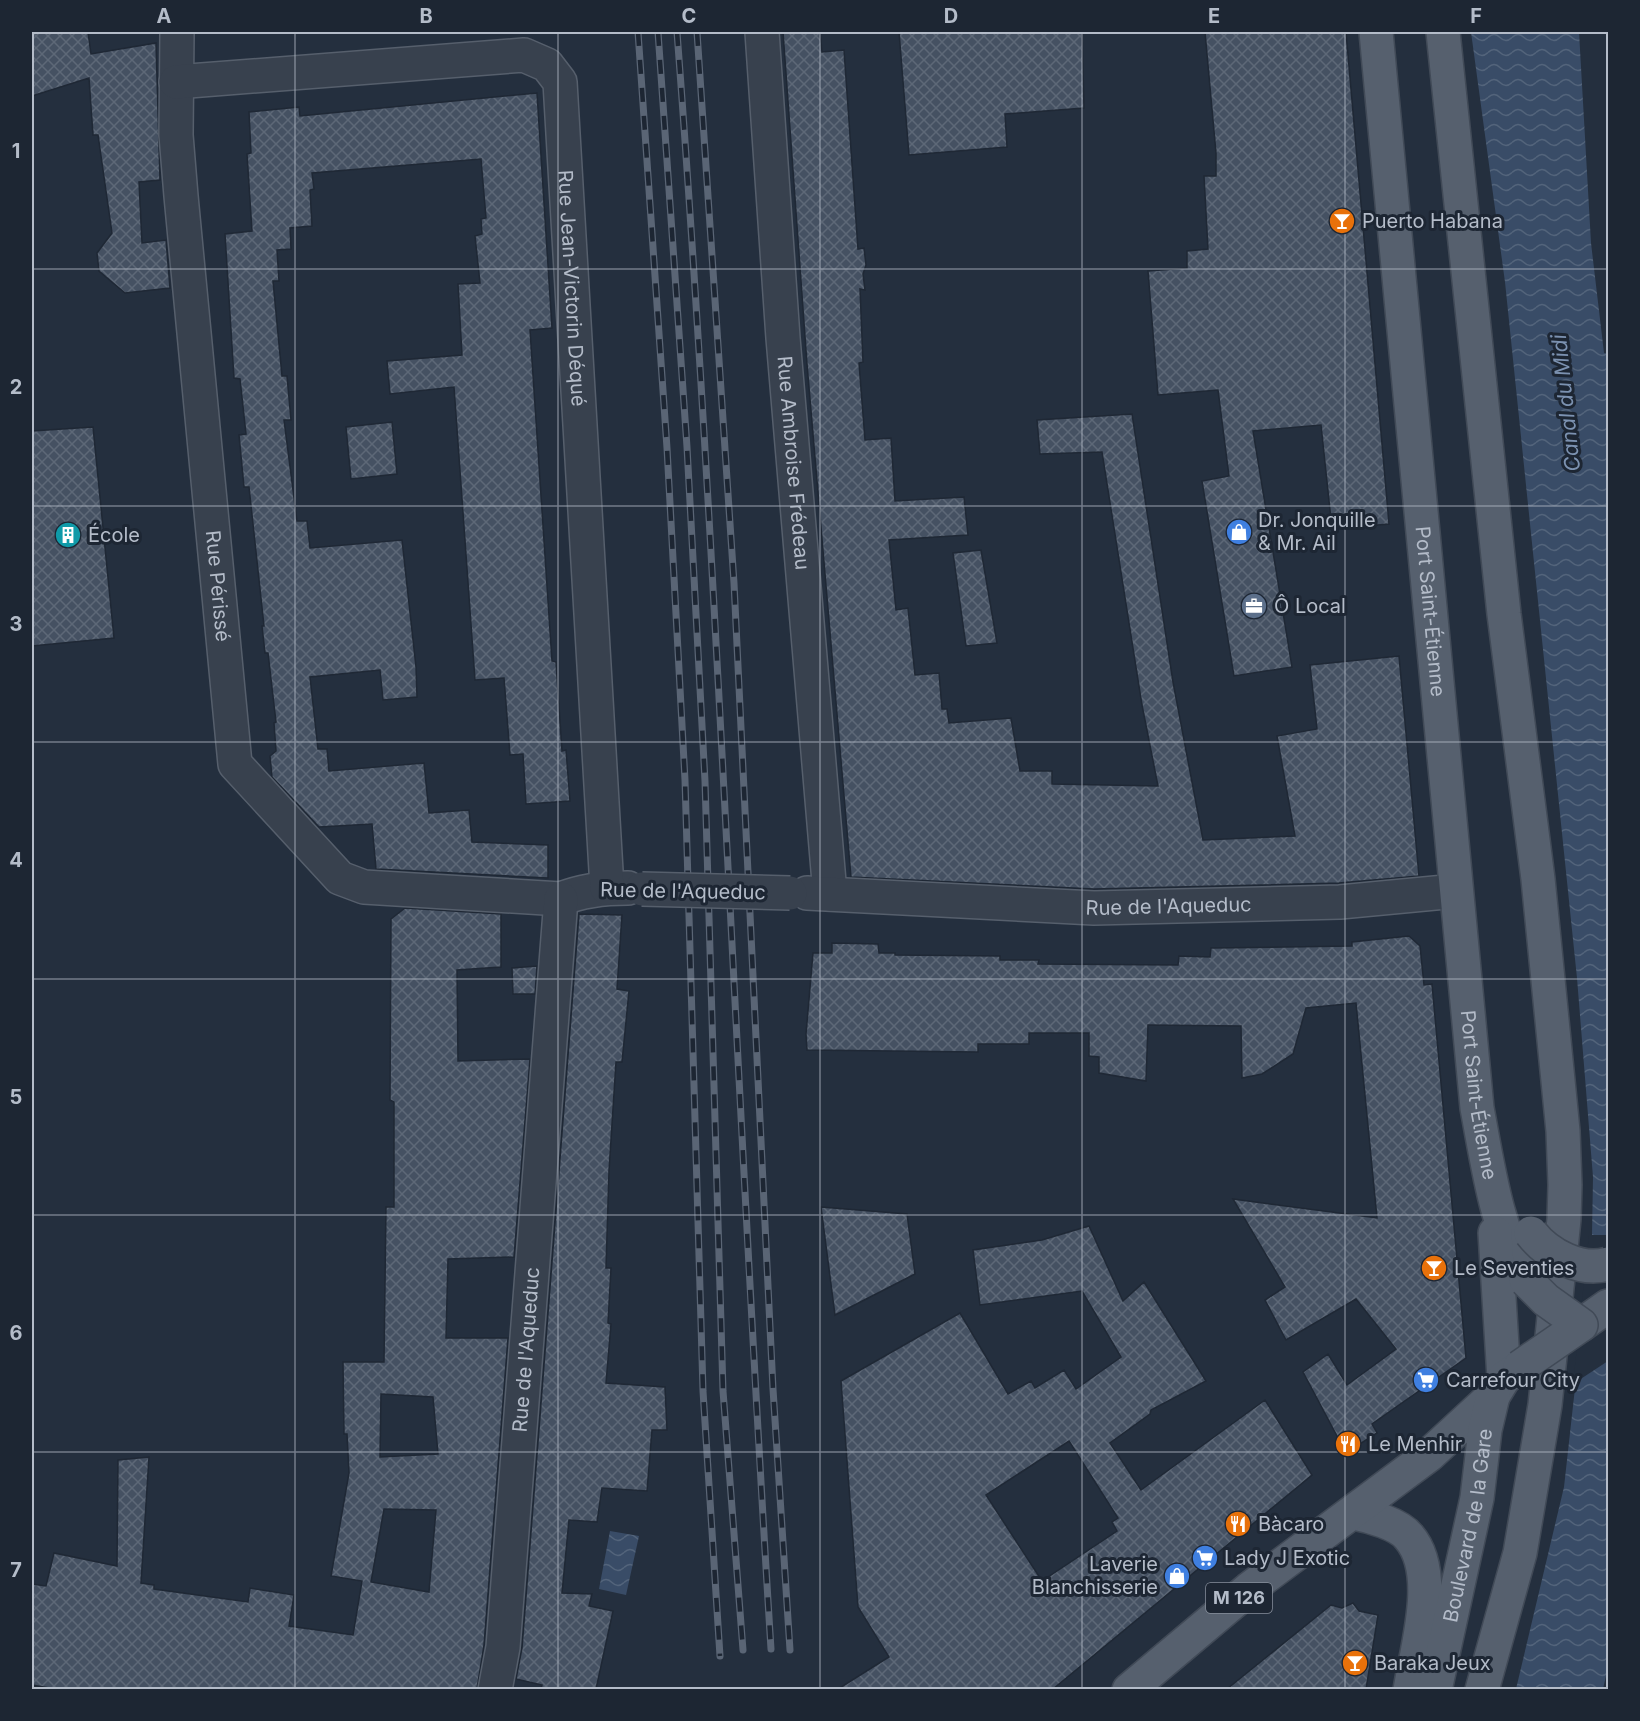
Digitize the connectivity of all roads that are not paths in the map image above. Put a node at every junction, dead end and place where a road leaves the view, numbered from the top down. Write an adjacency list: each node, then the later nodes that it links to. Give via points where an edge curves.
1 (177, 32): 5 (street, Rue Périssé)
2 (762, 32): 8 (street, Rue Ambroise Frédeau, via 784,350)
3 (1376, 32): 7 (main road, Port Saint-Étienne)
4 (1443, 32): 20 (main road, via 1504,614 1540,902 1565,1185 1545,1405 1520,1553)
5 (176, 82): 6 (street, Rue Jean-Victorin Déqué, via 524,55 547,65 560,82); 9 (street, Rue Périssé, via 180,186 236,765 340,878 364,887)
6 (607, 888): 8 (street, Rue de l'Aqueduc, bridge); 9 (street, Rue de l'Aqueduc)
7 (1455, 891): 8 (street, Rue de l'Aqueduc, via 1340,902 1094,908); 10 (main road, Port Saint-Étienne, via 1477,1108)
8 (830, 894)
9 (561, 899): 16 (street, Rue de l'Aqueduc, via 504,1635)
10 (1493, 1191): 11 (main road, bridge, via 1542,1248 1574,1263 1597,1268); 13 (main road, Port Saint-Étienne, bridge, via 1511,1254 1526,1280 1546,1299); 14 (main road, Port Saint-Étienne)
11 (1608, 1264)
12 (1608, 1306): 13 (main road)
13 (1595, 1321): 14 (main road, bridge)
14 (1506, 1380): 15 (main road, M 126, via 1429,1455); 19 (main road, Boulevard de la Gare, via 1485,1430 1477,1498)
15 (1354, 1513): 17 (main road, M 126, via 1249,1589); 18 (main road, Boulevard de la Gare, via 1377,1518 1409,1536 1424,1564 1426,1583)
16 (495, 1689)
17 (1129, 1689)
18 (1410, 1689)
19 (1435, 1689)
20 (1482, 1689)

